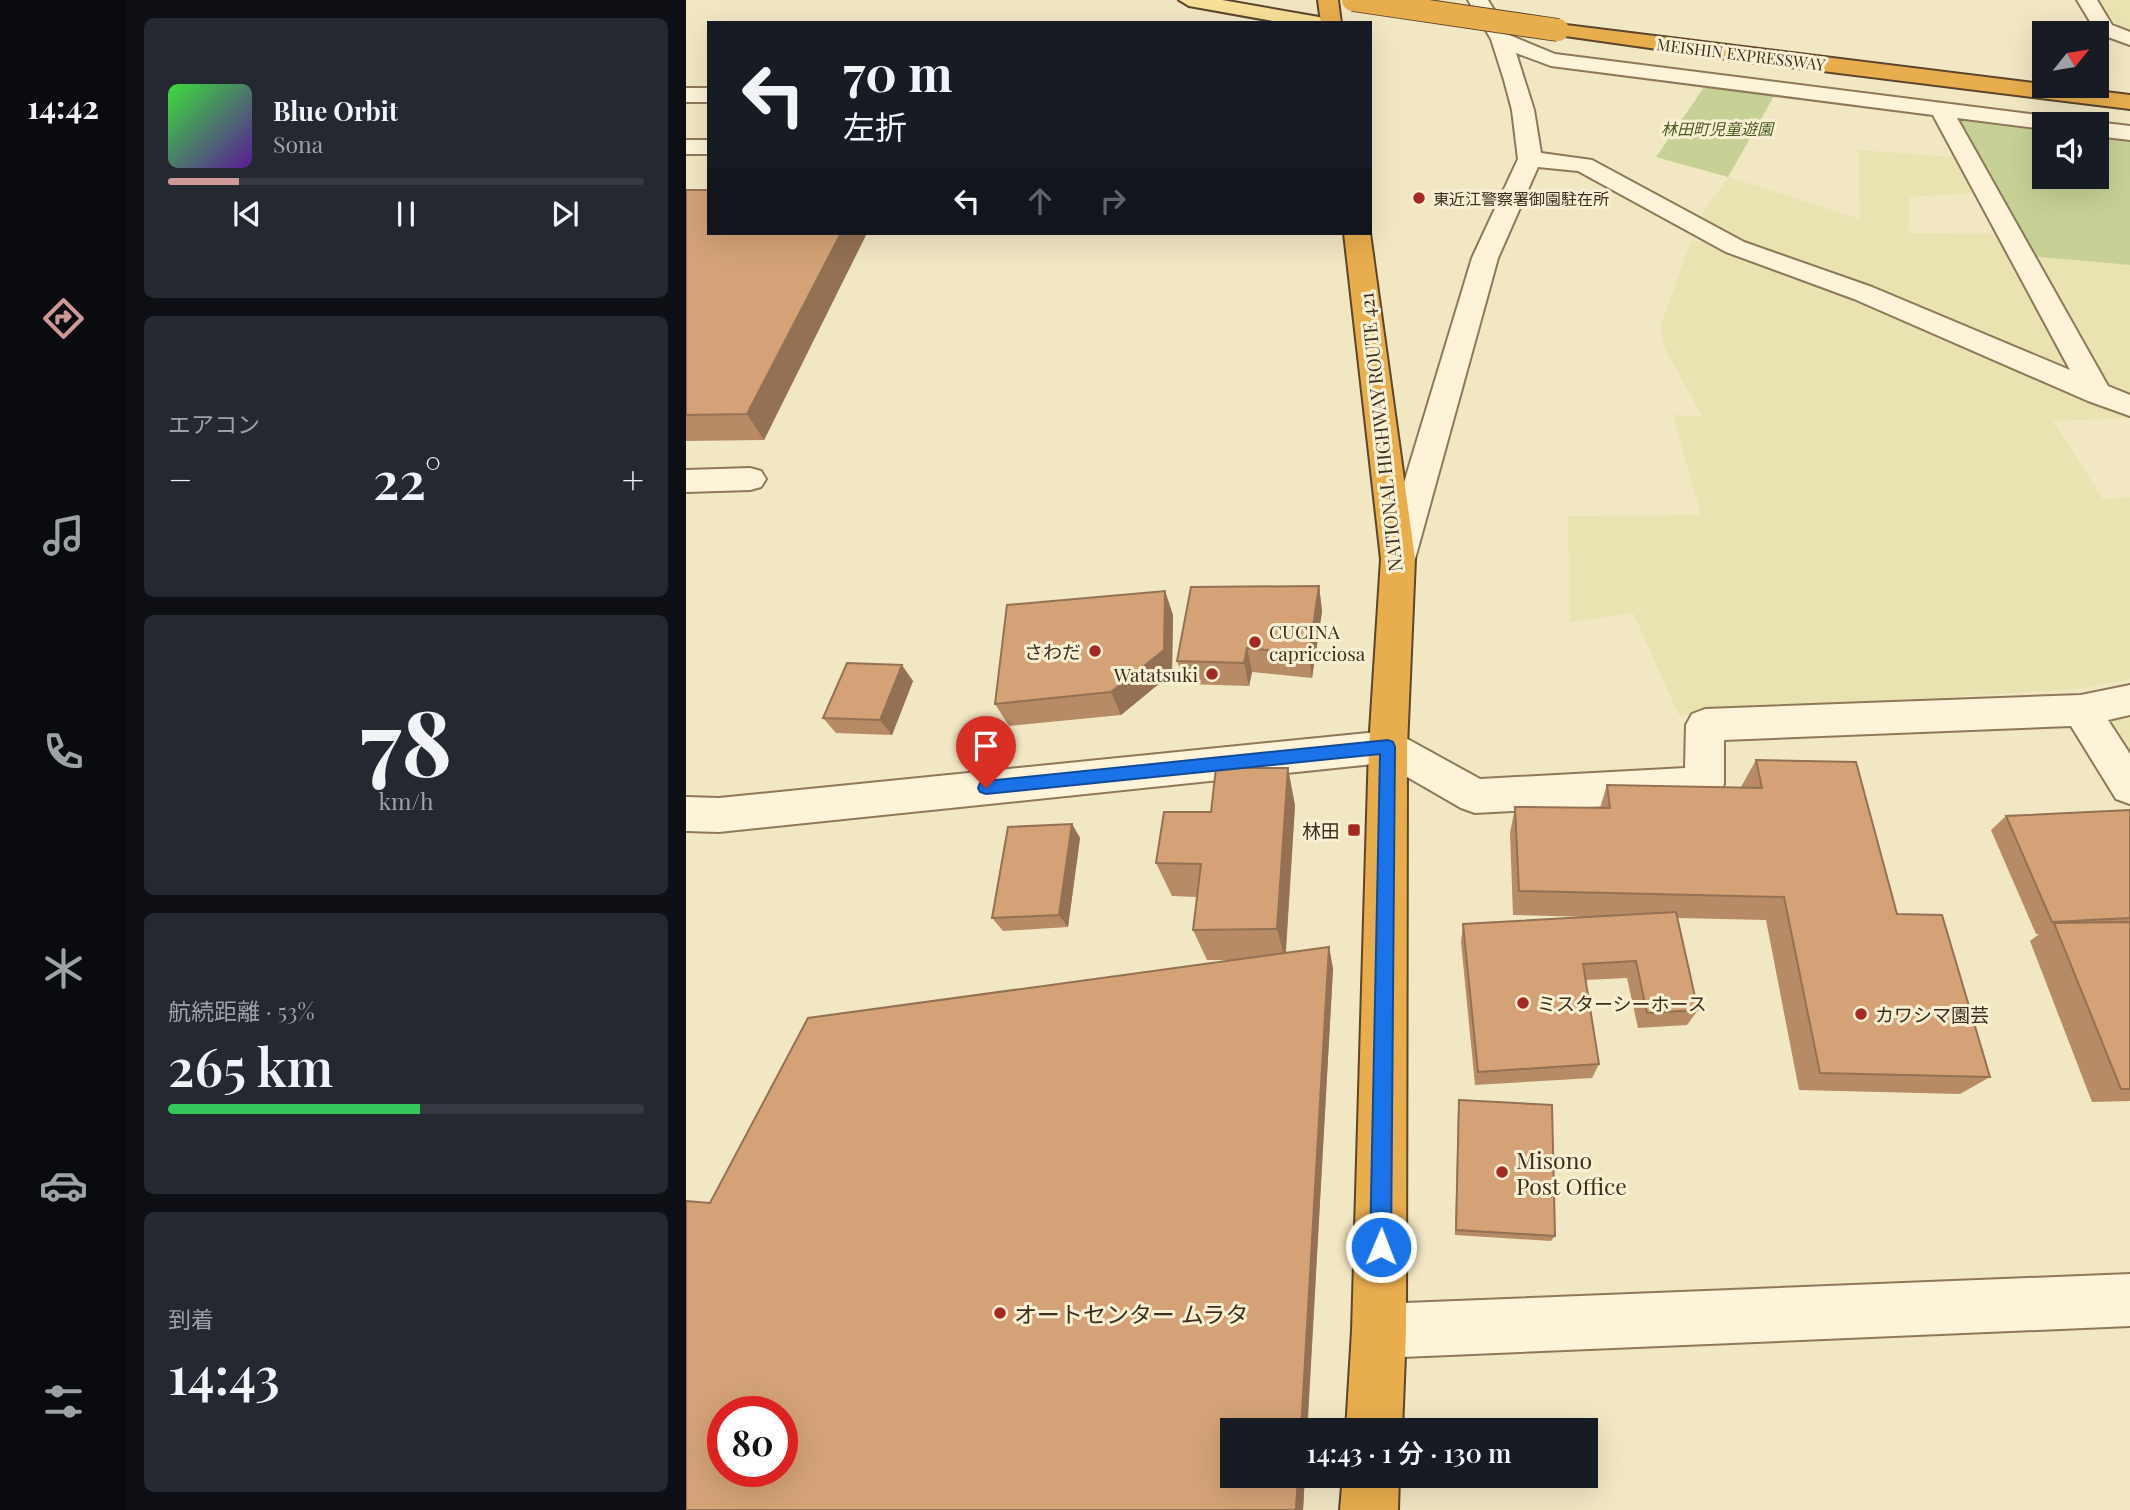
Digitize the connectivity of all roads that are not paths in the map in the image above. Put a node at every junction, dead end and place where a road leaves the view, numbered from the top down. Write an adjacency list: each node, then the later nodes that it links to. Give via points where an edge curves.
1 (1189, 0): 7 (main road)
2 (1328, 0): 8 (highway)
3 (1353, 0): 6 (highway, MEISHIN EXPRESSWAY, bridge)
4 (1476, 0): 6 (highway, MEISHIN EXPRESSWAY); 9 (street)
5 (2087, 0): 10 (street, via 2104,29)
6 (1555, 20): 11 (highway, MEISHIN EXPRESSWAY); 16 (highway, MEISHIN EXPRESSWAY, via 1763,58)
7 (1308, 21)
8 (1331, 21)
9 (1501, 39): 17 (street, via 1551,60); 21 (street, via 1523,110)
10 (2130, 39)
11 (2032, 71)
12 (2109, 80): 13 (highway)
13 (2130, 82)
14 (707, 94): 15 (street)
15 (686, 95)
16 (2130, 102)
17 (1942, 110): 18 (street); 23 (street)
18 (2032, 121)
19 (2109, 131): 20 (street)
20 (2130, 133)
21 (1530, 159): 23 (street, via 1584,165 1735,247 1863,293); 27 (street, via 1485,258)
22 (1357, 235): 27 (highway, NATIONAL HIGHWAY ROUTE 421)
23 (2098, 394): 24 (street)
24 (2130, 406)
25 (750, 479): 26 (street)
26 (686, 481)
27 (1398, 559): 30 (highway, NATIONAL HIGHWAY ROUTE 421)
28 (2130, 700): 29 (street)
29 (2081, 710): 30 (street, via 1705,725 1704,784 1475,796); 31 (street)
30 (1388, 747): 32 (street, via 719,815); 34 (highway, NATIONAL HIGHWAY ROUTE 421)
31 (2130, 787)
32 (686, 814)
33 (2130, 1300): 34 (street)
34 (1379, 1331): 35 (highway, NATIONAL HIGHWAY ROUTE 421)
35 (1375, 1418)
36 (1370, 1488): 37 (highway)
37 (1369, 1510)

